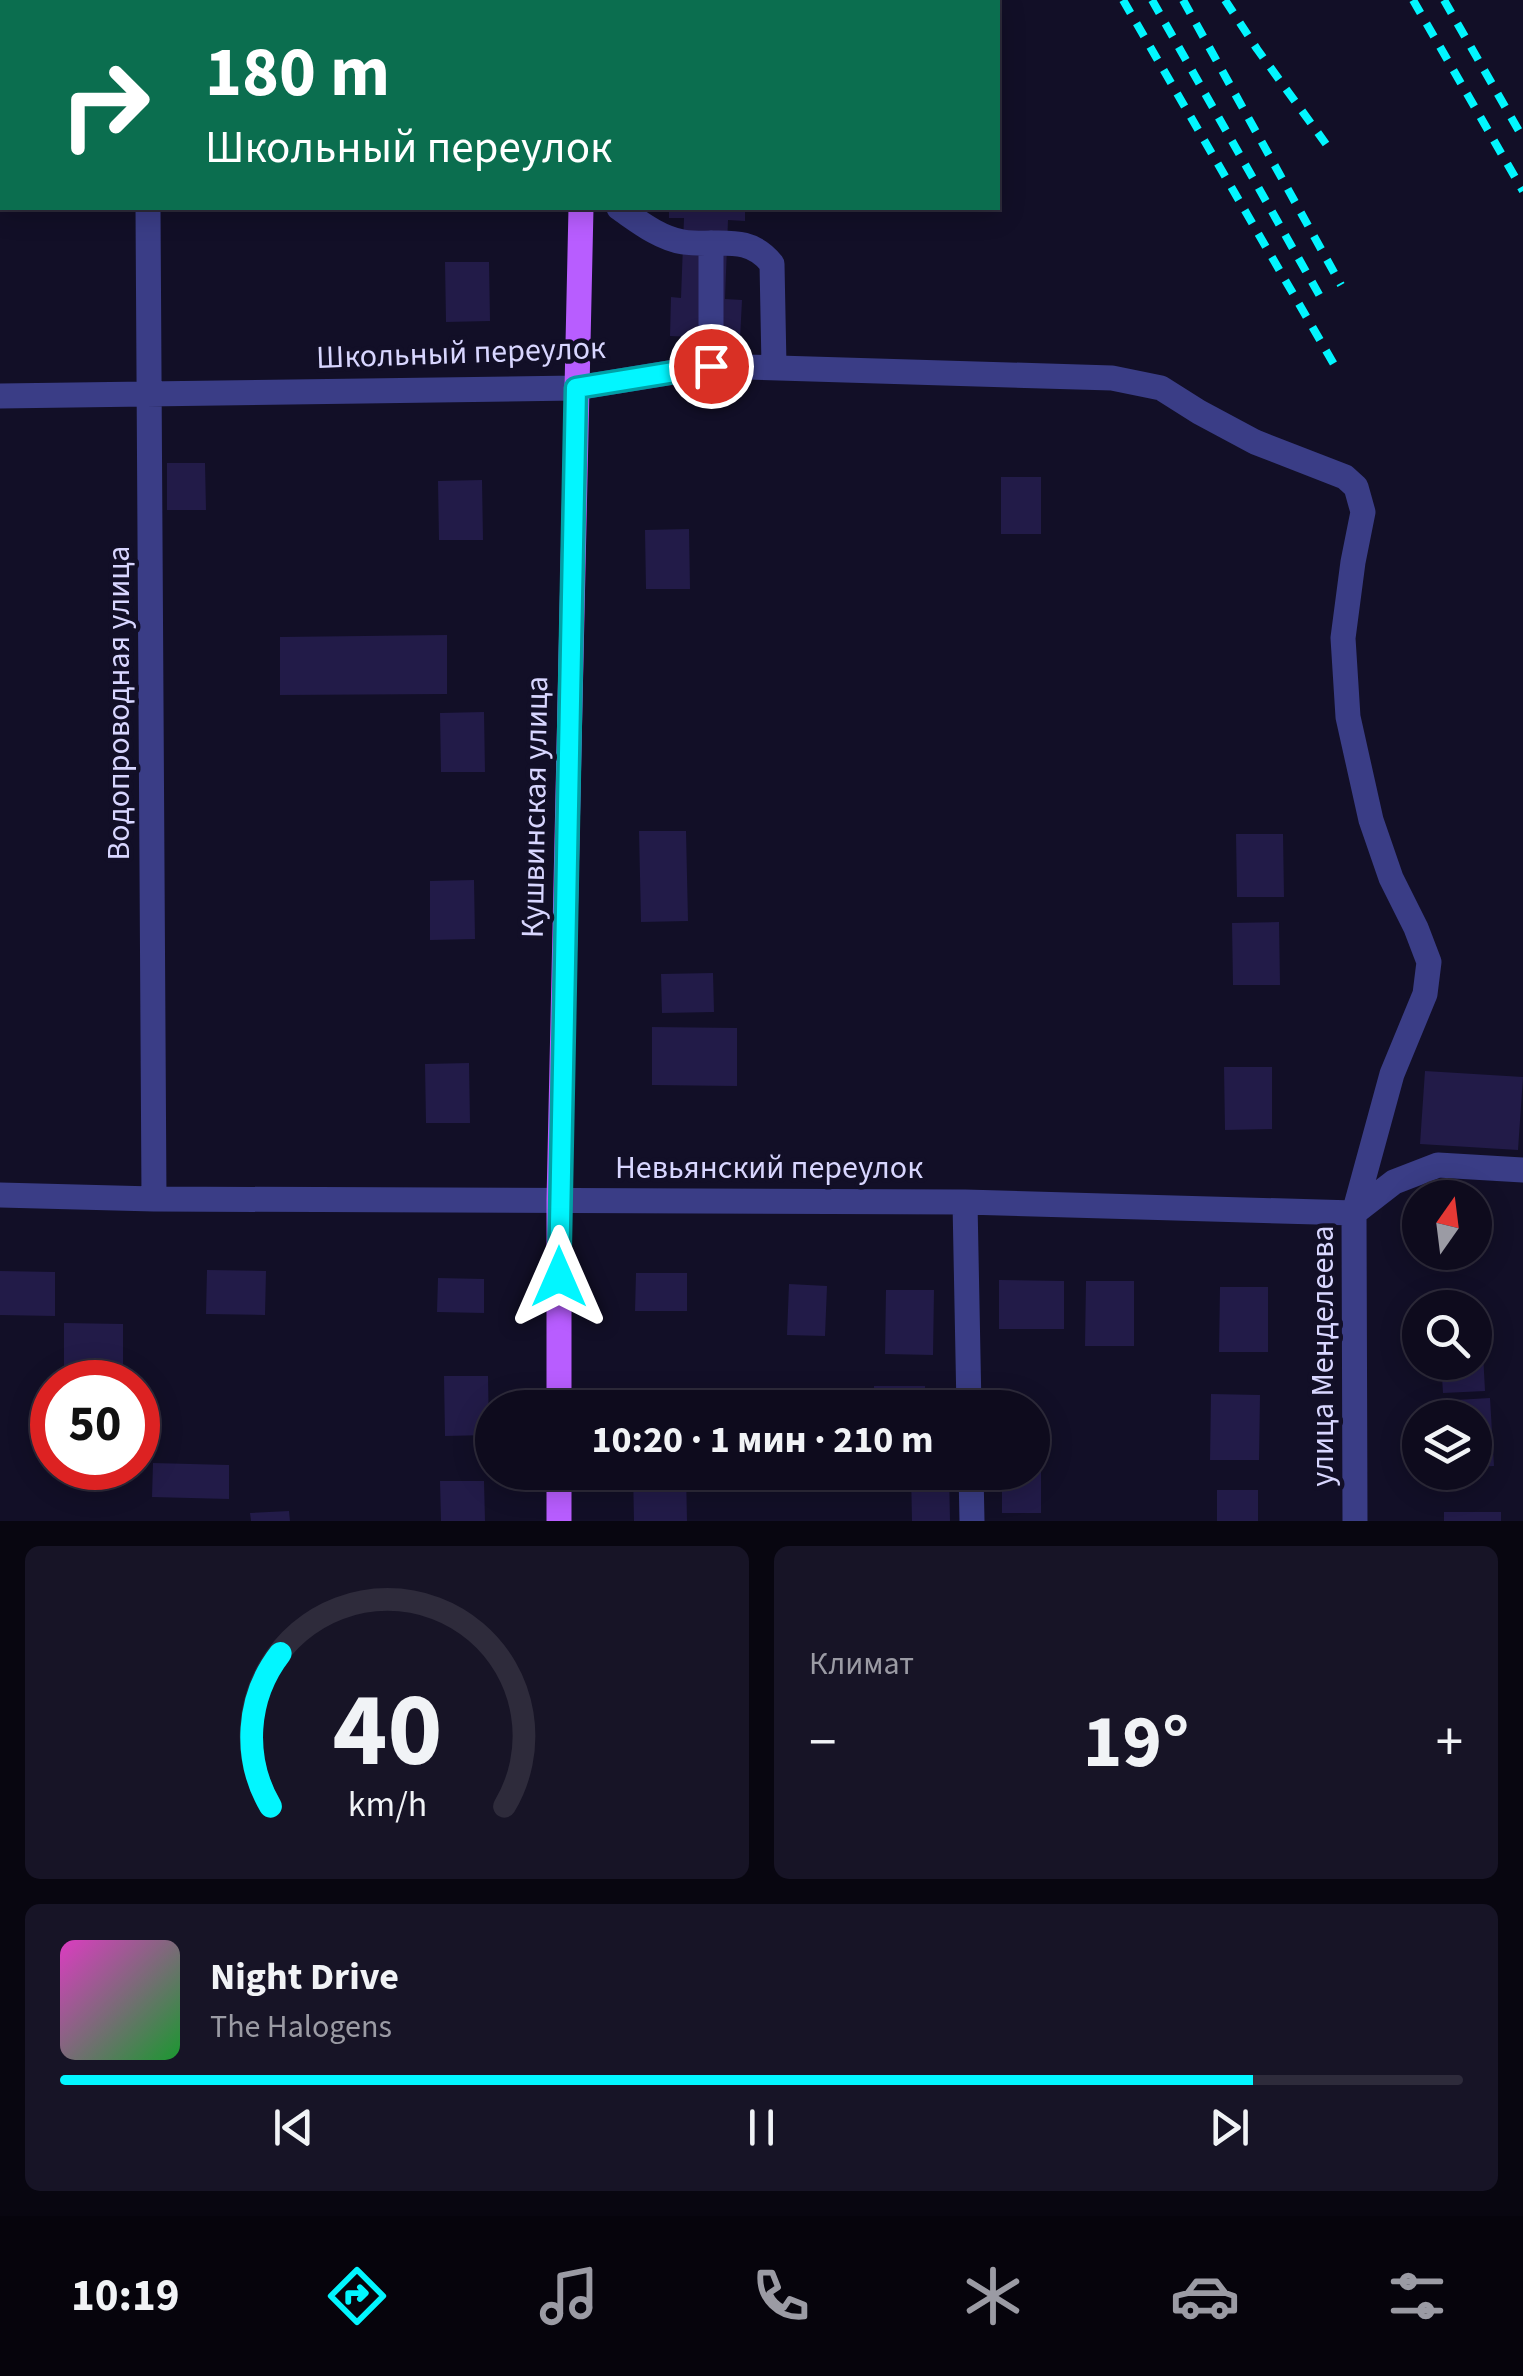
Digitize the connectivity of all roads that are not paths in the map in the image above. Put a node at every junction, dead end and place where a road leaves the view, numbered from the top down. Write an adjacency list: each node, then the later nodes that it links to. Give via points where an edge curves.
1 (148, 210): 8 (street, Водопроводная улица)
2 (580, 210): 7 (main road, Кушвинская улица)
3 (622, 210): 4 (street, via 680,242)
4 (711, 243): 5 (street); 6 (street, via 748,244 772,264)
5 (711, 366): 6 (street, Школьный переулок); 7 (street, Школьный переулок)
6 (774, 366): 10 (street, Школьный переулок, via 1112,378 1162,388 1255,442 1356,487 1363,512 1343,638 1348,717 1376,835)
7 (576, 388): 8 (street, Школьный переулок); 14 (main road, Кушвинская улица)
8 (150, 393): 9 (street, Школьный переулок); 13 (street, Водопроводная улица)
9 (0, 396)
10 (1429, 962): 16 (street, улица Менделеева, via 1425,994 1392,1074)
11 (1523, 1170): 16 (street, via 1438,1164 1394,1182)
12 (0, 1195): 13 (street, Невьянский переулок)
13 (154, 1199): 14 (street, Невьянский переулок)
14 (559, 1200): 15 (street, Невьянский переулок); 17 (main road, Кушвинская улица)
15 (965, 1202): 16 (street, Невьянский переулок); 18 (street)
16 (1354, 1213): 23 (street, улица Менделеева)
17 (559, 1390)
18 (970, 1390)
19 (559, 1490): 21 (main road)
20 (971, 1490): 22 (street)
21 (559, 1521)
22 (972, 1521)
23 (1356, 1521)

